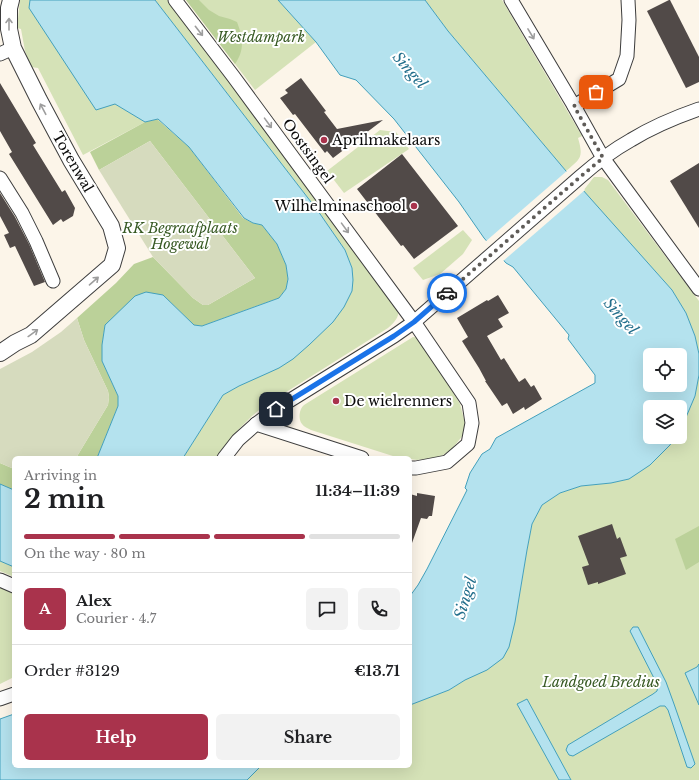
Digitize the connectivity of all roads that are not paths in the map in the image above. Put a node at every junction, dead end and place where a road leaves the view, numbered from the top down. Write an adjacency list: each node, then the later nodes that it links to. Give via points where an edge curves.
1 (11, 0): 5 (street, Torenwal, one-way to 1)
2 (175, 0): 12 (street, Oostsingel, one-way to 12)
3 (511, 0): 6 (street, one-way to 6)
4 (628, 0): 6 (street, via 627,56 619,79)
5 (6, 51): 13 (street, Torenwal, one-way to 5, via 31,335 112,265 117,248 111,226 70,160 39,100)
6 (574, 106): 8 (street)
7 (699, 109): 8 (street, via 660,124)
8 (603, 158): 11 (street); 12 (street)
9 (0, 178): 10 (street, via 22,213)
10 (53, 281)
11 (699, 289)
12 (414, 322): 14 (street); 17 (street, Oostsingel, via 469,403 472,423 468,444 447,462)
13 (0, 353)
14 (256, 424): 15 (street, via 238,440); 16 (street)
15 (226, 456)
16 (356, 456)
17 (412, 468)
18 (0, 580): 19 (street)
19 (12, 585)
20 (12, 695): 21 (street)
21 (0, 699)

